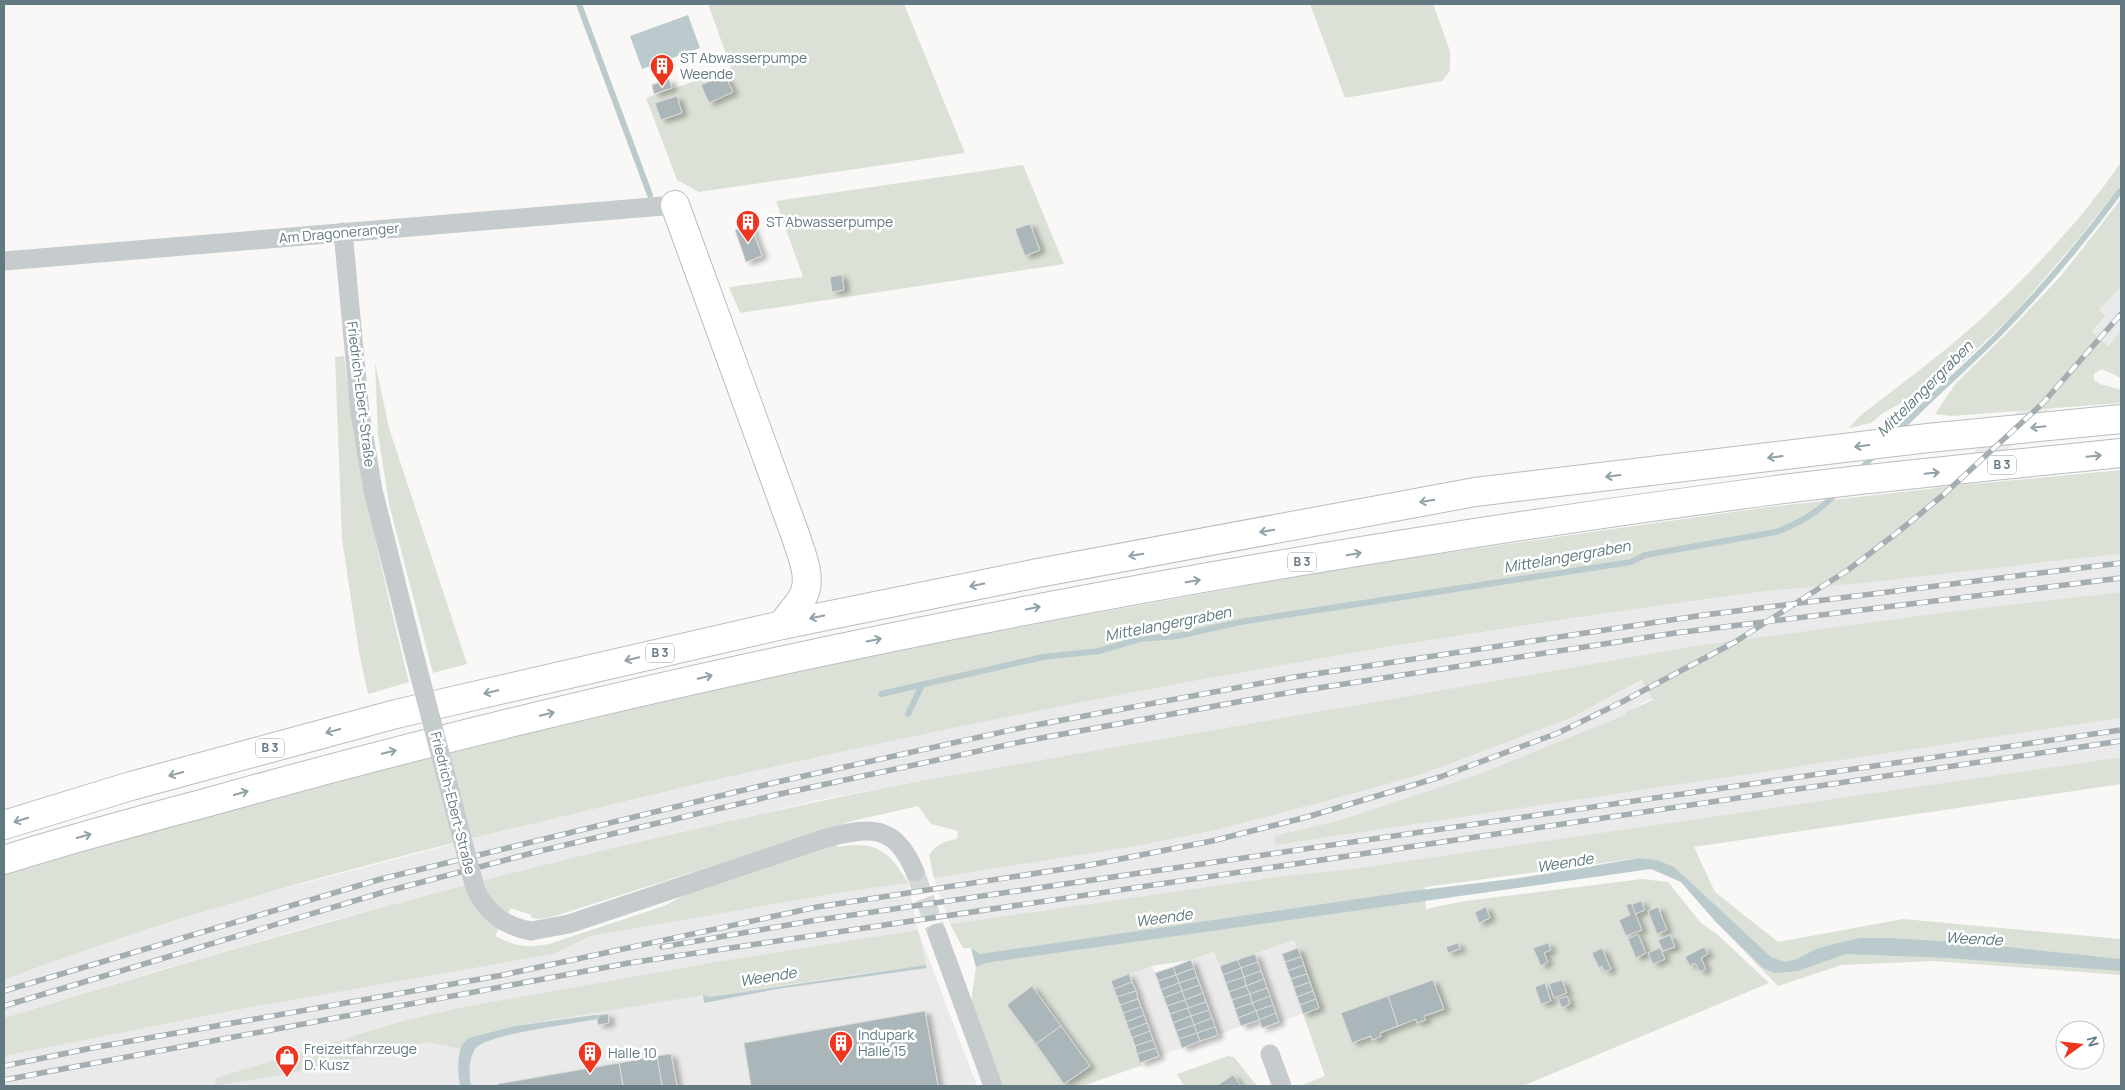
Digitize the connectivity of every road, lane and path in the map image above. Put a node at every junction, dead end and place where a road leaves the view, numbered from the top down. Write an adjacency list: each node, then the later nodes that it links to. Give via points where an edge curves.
1 (675, 205): 2 (street, Am Dragoneranger); 6 (highway, via 807,574 808,583 801,600)
2 (343, 232): 3 (street, Am Dragoneranger); 9 (street, Friedrich-Ebert-Straße, bridge, via 362,422 373,490 475,888 485,906 500,921 520,929 531,931 569,924 855,830 877,832 894,839 902,845)
3 (4, 261)
4 (2121, 419): 6 (highway, B 3, one-way to 6, via 1928,438 1475,492 1038,573)
5 (2121, 453): 8 (highway, B 3, one-way to 5, via 342,764 480,729 826,650 1066,602 1498,529 1781,490)
6 (782, 625): 7 (highway, B 3, one-way to 7, via 396,714 131,786)
7 (4, 825)
8 (4, 860)
9 (915, 872)
10 (936, 932): 12 (street)
11 (1270, 1054): 13 (street)
12 (993, 1086)
13 (1282, 1086)

